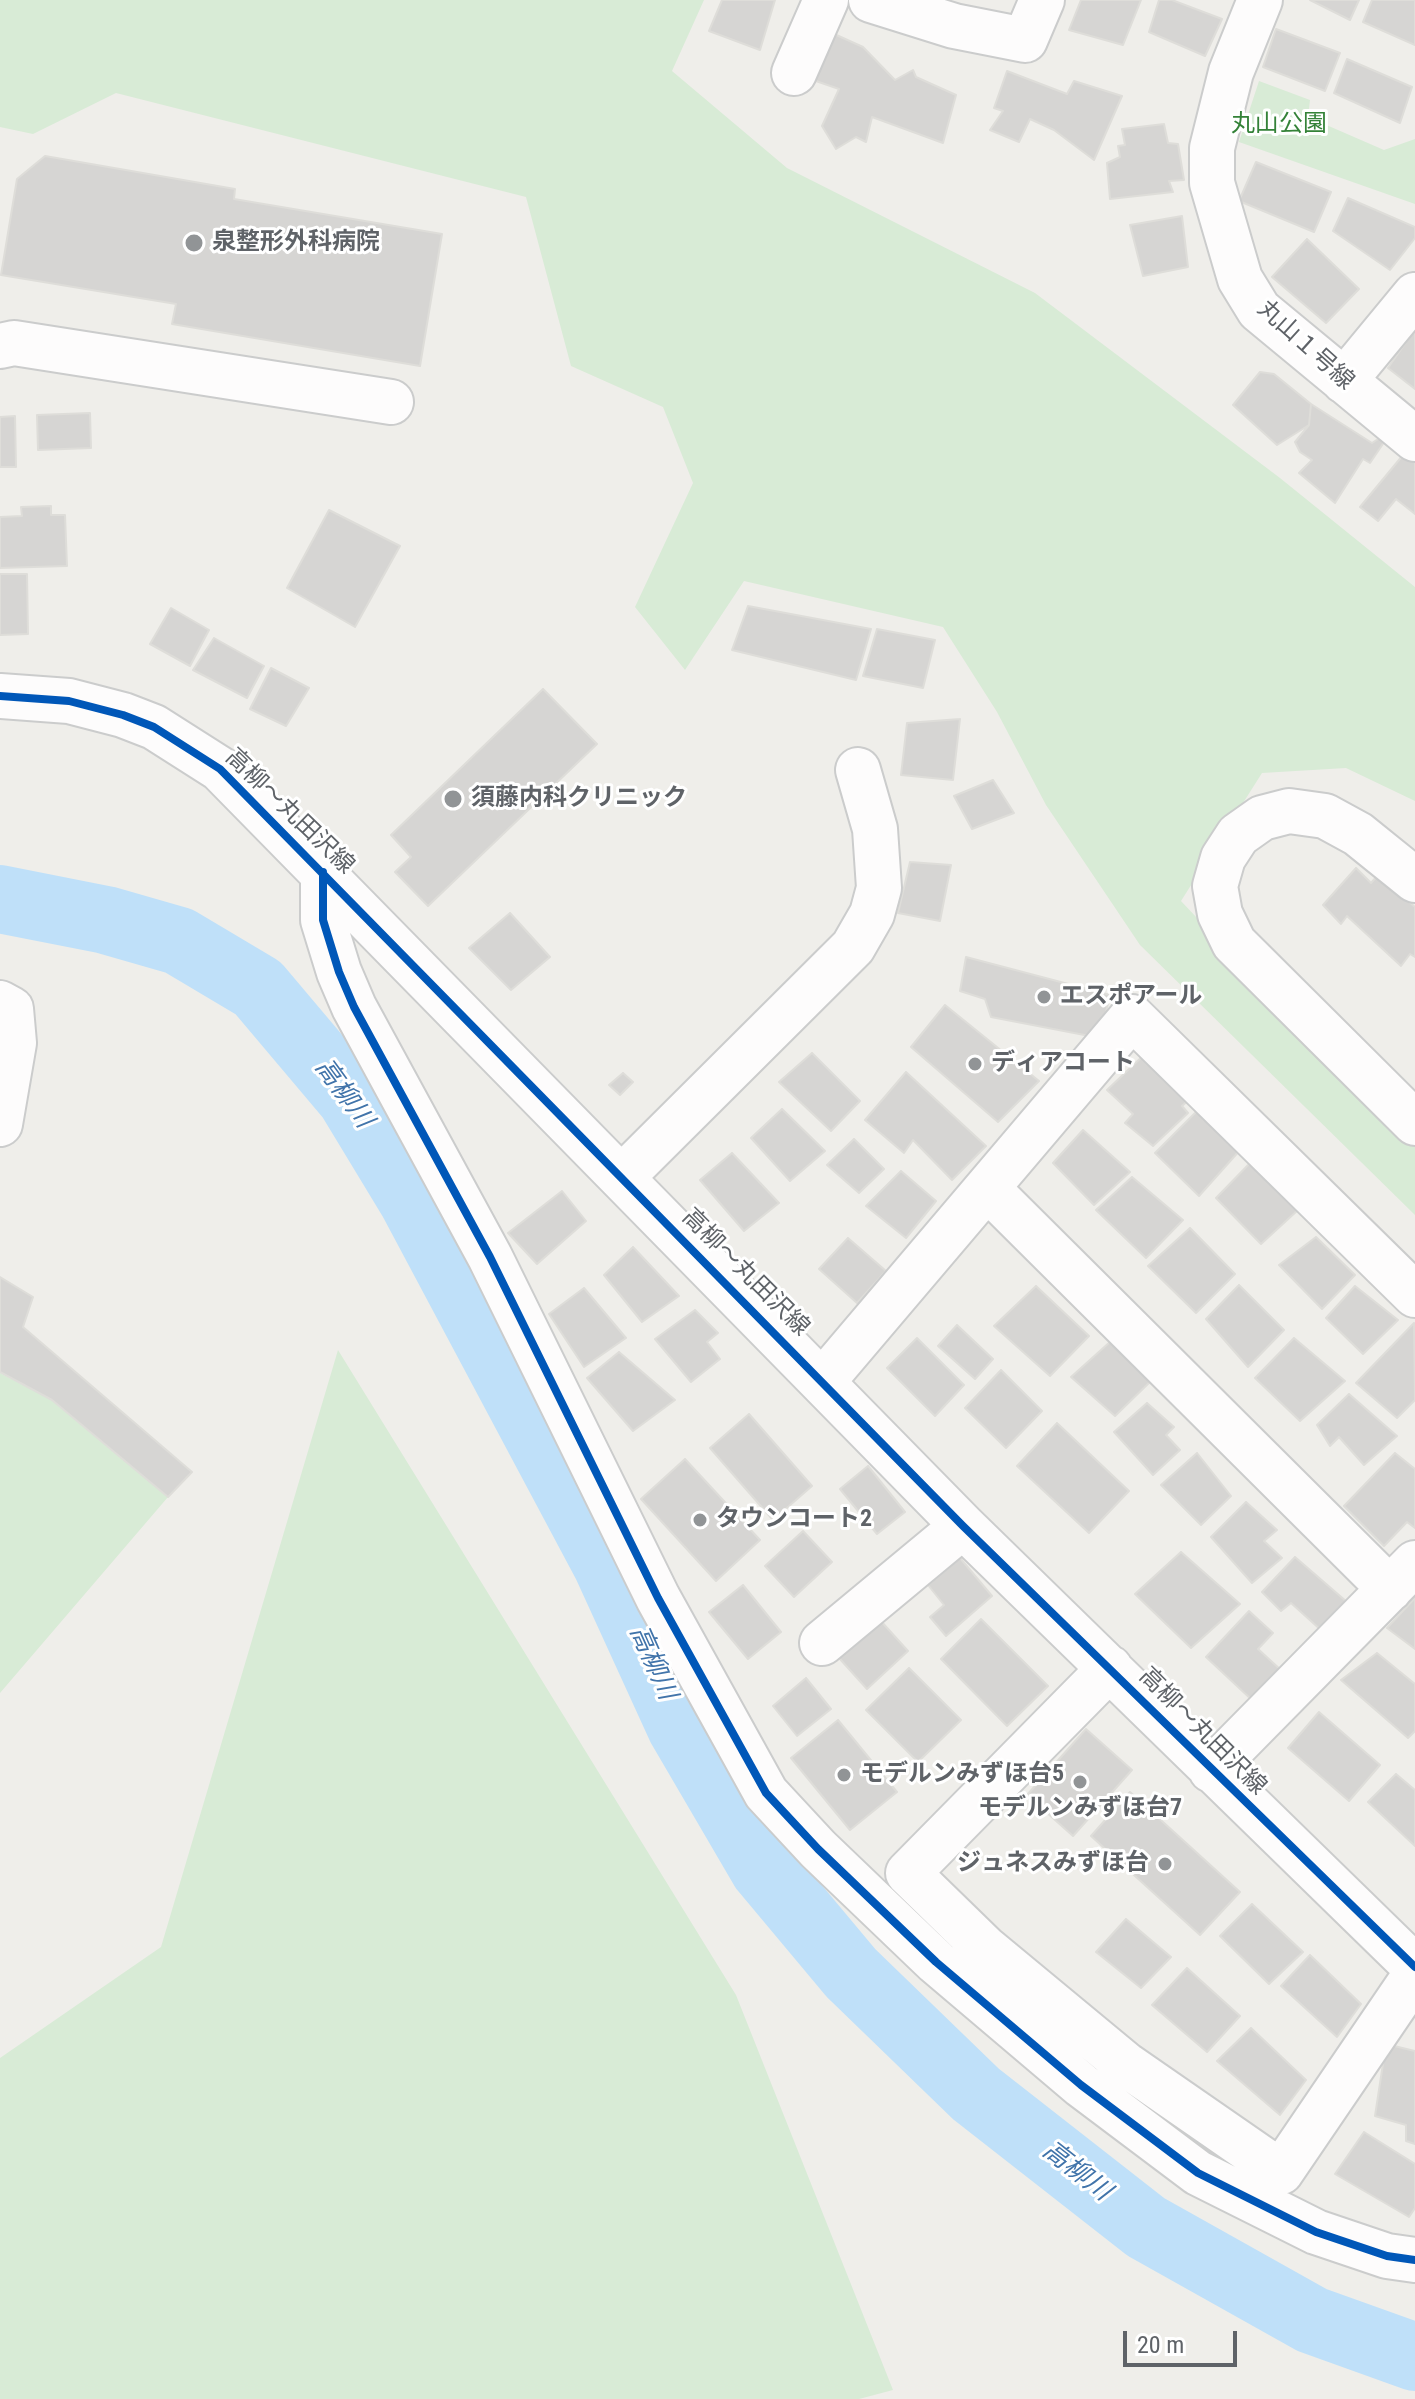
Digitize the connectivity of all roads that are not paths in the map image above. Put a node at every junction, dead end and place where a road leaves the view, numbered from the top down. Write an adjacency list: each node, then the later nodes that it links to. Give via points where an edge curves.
1 (826, 0): 5 (street)
2 (871, 0): 3 (street, via 954,26 1025,40)
3 (1042, 0)
4 (1260, 0): 8 (street, 丸山１号線, via 1231,72 1212,148 1212,183 1240,279 1259,310)
5 (794, 73)
6 (1415, 295): 8 (street)
7 (0, 346): 9 (street, via 14,343)
8 (1344, 381): 10 (street, 丸山１号線)
9 (391, 402)
10 (1415, 439)
11 (0, 696): 13 (street, 高柳～丸田沢線, via 69,701 154,727 220,769)
12 (858, 770): 18 (street, via 875,829 879,888 872,914 853,947)
13 (323, 872): 18 (street, 高柳～丸田沢線); 29 (street, via 323,920 354,1007 490,1257 658,1598 766,1793 936,1962 1081,2085 1198,2173 1316,2232)
14 (1415, 880): 16 (street, via 1358,834 1325,816 1289,811 1262,818 1238,835 1223,858 1215,886 1220,914 1234,943)
15 (0, 1003): 17 (street, via 11,1009 14,1043)
16 (1415, 1123)
17 (0, 1124)
18 (622, 1177): 21 (street, 高柳～丸田沢線)
19 (987, 1188): 20 (street, via 1132,1017); 21 (street); 23 (street)
20 (1415, 1295)
21 (823, 1381): 22 (street, 高柳～丸田沢線)
22 (963, 1526): 24 (street); 25 (street, 高柳～丸田沢線)
23 (1402, 1576): 26 (street)
24 (822, 1643)
25 (1110, 1668): 26 (street, 高柳～丸田沢線); 28 (street, via 908,1873 985,1948 1125,2064 1281,2172)
26 (1211, 1770): 27 (street, 高柳～丸田沢線)
27 (1415, 1967)
28 (1415, 1975)
29 (1415, 2260)

